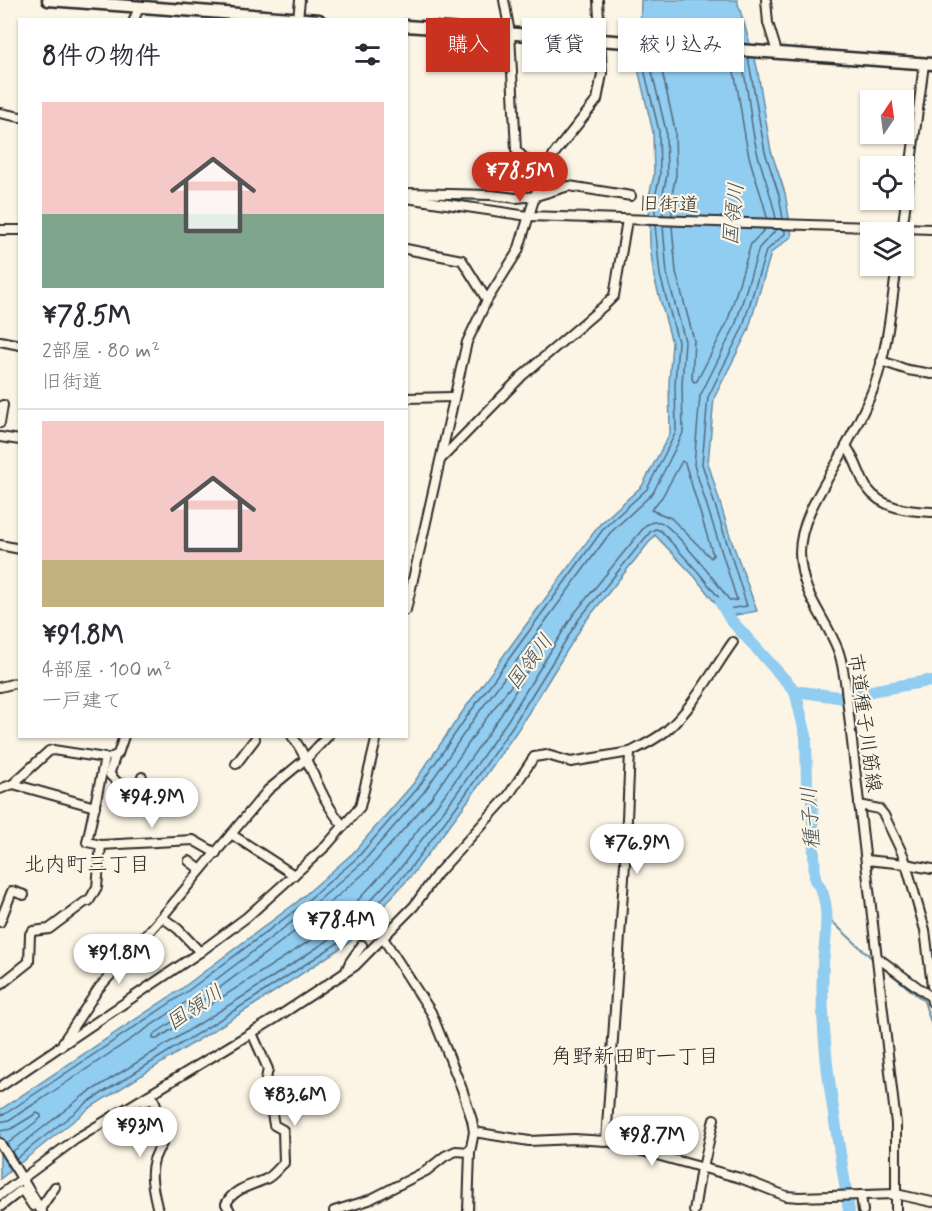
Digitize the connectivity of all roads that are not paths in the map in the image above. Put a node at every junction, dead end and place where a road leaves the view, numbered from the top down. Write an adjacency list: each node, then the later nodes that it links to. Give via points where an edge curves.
1 (48, 0): 6 (highway)
2 (300, 0): 7 (street)
3 (504, 0): 8 (street)
4 (598, 0): 9 (street)
5 (766, 0): 15 (street)
6 (136, 4): 7 (highway)
7 (298, 18)
8 (507, 18)
9 (601, 18)
10 (408, 26): 11 (highway)
11 (426, 27)
12 (510, 33): 13 (highway); 21 (street, via 516,150 531,165)
13 (522, 34)
14 (606, 40): 15 (highway)
15 (773, 52): 16 (highway)
16 (928, 64): 26 (street)
17 (602, 72): 21 (street, via 597,100 554,154)
18 (0, 113): 19 (street)
19 (18, 117)
20 (408, 193): 21 (street, via 516,198)
21 (537, 193): 22 (street, via 569,186); 24 (street)
22 (631, 196)
23 (408, 198): 24 (street, 旧街道)
24 (528, 216): 25 (street, 旧街道); 34 (street, via 518,251)
25 (629, 221): 27 (street, 旧街道); 46 (street, via 614,296 522,376)
26 (903, 222)
27 (860, 229)
28 (932, 229): 31 (street, 旧街道)
29 (0, 230): 30 (street)
30 (18, 230)
31 (914, 230)
32 (408, 249): 34 (street, via 462,260)
33 (895, 276): 37 (street, 市道種子川筋線)
34 (487, 300): 39 (street, via 467,342)
35 (0, 341): 36 (street)
36 (18, 345)
37 (881, 361): 38 (street); 45 (street, 市道種子川筋線)
38 (932, 374)
39 (454, 397): 40 (street); 46 (street)
40 (408, 398)
41 (3, 405): 42 (street)
42 (0, 423)
43 (0, 437): 44 (street)
44 (18, 440)
45 (846, 446): 47 (street, via 868,489 882,502 897,509); 67 (street, 市道種子川筋線, via 812,507 800,551 808,595 838,651 845,681)
46 (441, 459): 50 (street)
47 (932, 512)
48 (0, 545): 49 (street)
49 (18, 549)
50 (408, 601)
51 (733, 642): 59 (street, via 685,711 667,730)
52 (18, 682): 53 (street)
53 (0, 687)
54 (122, 738): 60 (street)
55 (293, 738): 62 (street)
56 (326, 738): 62 (street)
57 (377, 738): 69 (street, via 360,807)
58 (256, 740): 63 (street)
59 (630, 752): 82 (street, via 571,762 547,755 534,757 507,796); 96 (street)
60 (115, 757): 61 (street); 64 (street, via 110,776 118,783 138,790)
61 (105, 758): 65 (street, via 49,751); 68 (street)
62 (307, 758): 69 (street, via 323,794); 70 (street, via 268,790)
63 (236, 764)
64 (142, 777)
65 (13, 784): 66 (street); 68 (street)
66 (0, 789)
67 (859, 805): 73 (street, 市道種子川筋線); 75 (street, via 879,809 884,815)
68 (94, 807): 71 (street, via 87,842)
69 (344, 826): 78 (street)
70 (231, 834): 72 (street); 78 (street)
71 (101, 845): 72 (street, via 193,840); 87 (street, via 97,887 89,901 49,929 33,931 29,962)
72 (216, 853): 77 (street)
73 (866, 860): 75 (street); 85 (street, 市道種子川筋線)
74 (189, 861): 77 (street)
75 (906, 864): 76 (street); 88 (street, via 925,930)
76 (932, 869)
77 (201, 870): 80 (street)
78 (294, 875): 84 (street)
79 (24, 895): 81 (street, via 12,891)
80 (162, 917): 84 (street); 91 (street, via 99,988)
81 (0, 922)
82 (382, 938): 86 (street); 95 (street, via 431,1012 462,1089)
83 (362, 945): 86 (street)
84 (200, 952): 91 (street)
85 (878, 959): 89 (street); 102 (street, 市道種子川筋線, via 896,1124)
86 (346, 971): 90 (street)
87 (0, 985)
88 (932, 986)
89 (932, 998)
90 (252, 1033): 93 (street); 109 (street, via 268,1069 266,1080 274,1125 283,1130 284,1163 266,1179 253,1182 228,1199)
91 (62, 1046): 92 (street)
92 (0, 1088)
93 (134, 1104): 100 (street); 108 (street, via 154,1099 159,1113 162,1144 154,1156 152,1174)
94 (714, 1119): 99 (street)
95 (474, 1132): 96 (street, via 529,1141); 98 (street)
96 (606, 1141): 99 (street)
97 (0, 1143): 100 (street)
98 (471, 1152): 110 (street, via 456,1150 369,1200); 111 (street)
99 (702, 1168): 104 (street, via 786,1196); 112 (street)
100 (21, 1176): 103 (street); 107 (street)
101 (55, 1187): 107 (street)
102 (896, 1194): 104 (street); 105 (street); 114 (street, 市道種子川筋線)
103 (0, 1195)
104 (860, 1195): 113 (street)
105 (932, 1202)
106 (0, 1207): 107 (street, via 23,1191)
107 (40, 1210)
108 (158, 1211)
109 (230, 1211)
110 (334, 1211)
111 (468, 1211)
112 (693, 1211)
113 (863, 1211)
114 (896, 1211)

